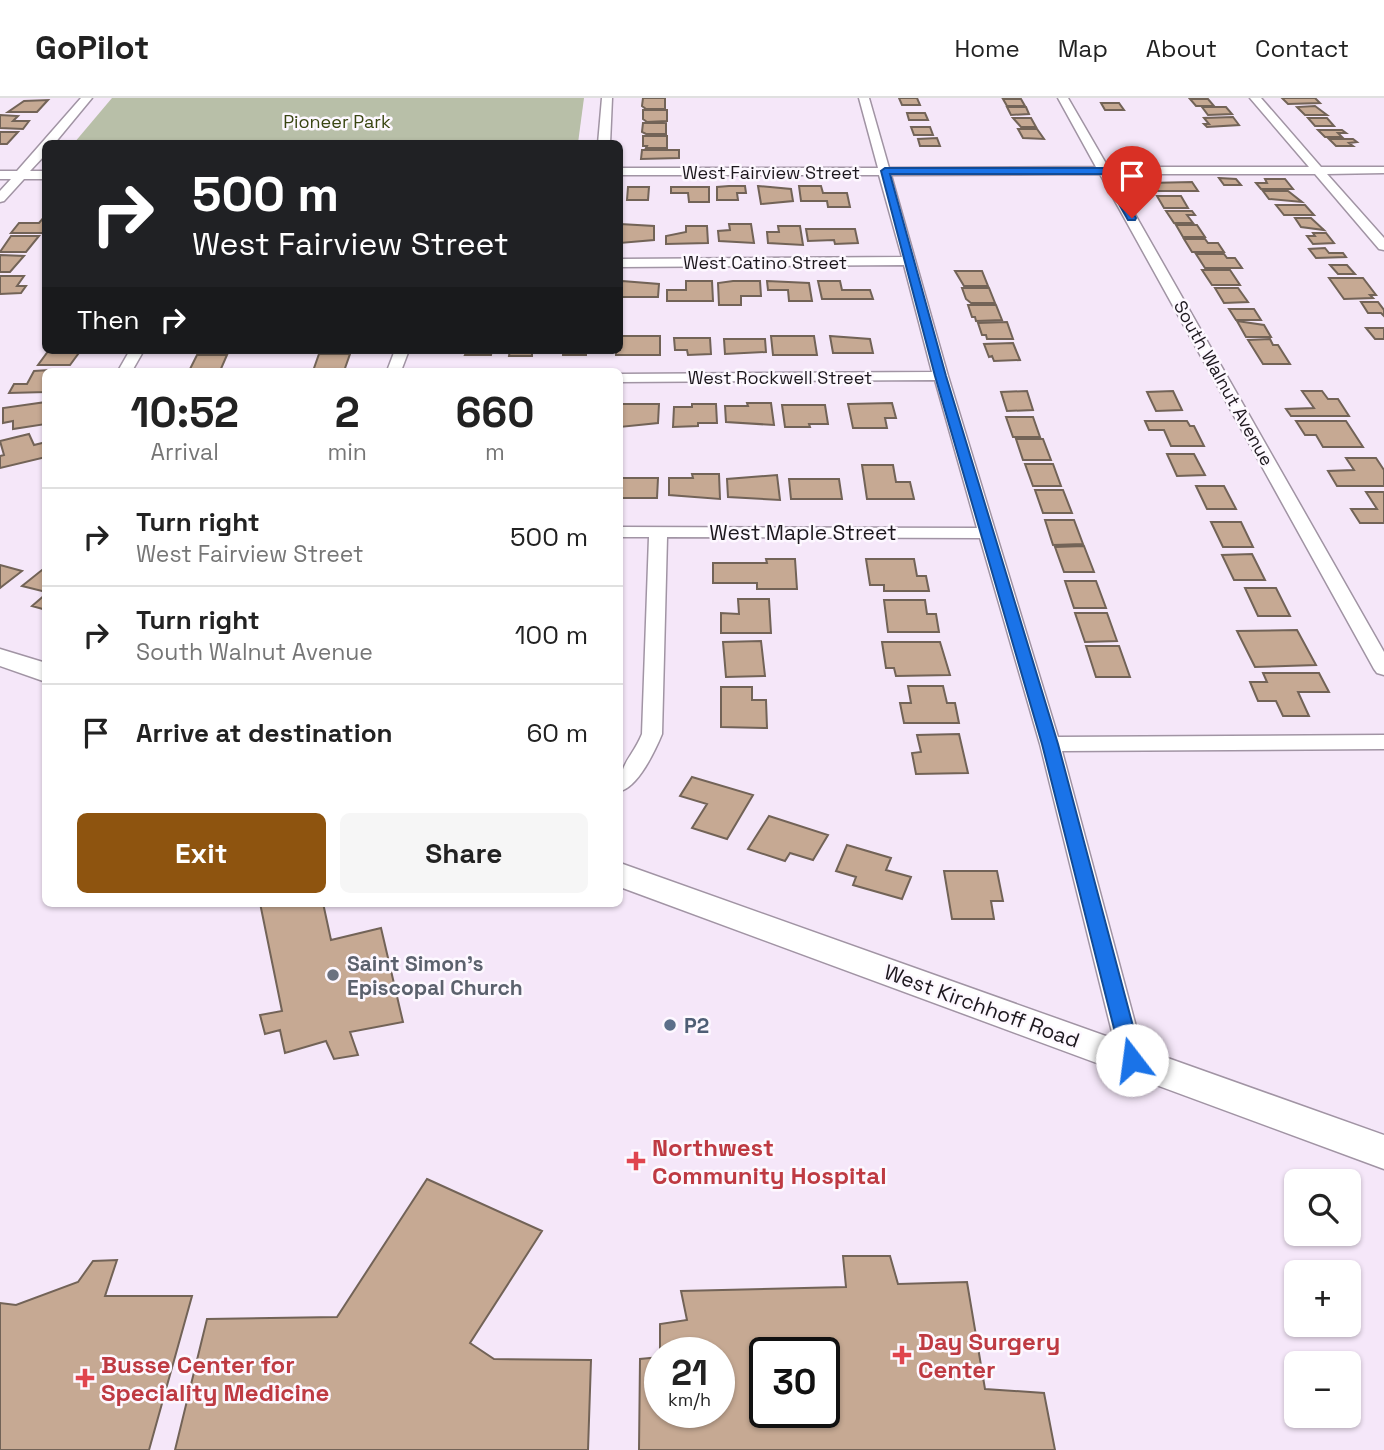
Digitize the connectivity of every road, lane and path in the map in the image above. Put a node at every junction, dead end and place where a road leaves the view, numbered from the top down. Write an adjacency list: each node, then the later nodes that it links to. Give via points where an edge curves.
1 (87, 98): 6 (street)
2 (607, 98): 7 (street)
3 (864, 98): 11 (street)
4 (1063, 98): 12 (street, South Walnut Avenue)
5 (1255, 98): 9 (street)
6 (51, 140)
7 (604, 140)
8 (42, 151): 16 (street)
9 (1317, 170): 10 (street, West Fairview Street); 12 (street, West Fairview Street); 18 (street)
10 (1384, 170)
11 (885, 171): 12 (street, West Fairview Street); 13 (street, West Fairview Street); 19 (street)
12 (1105, 171): 27 (street, South Walnut Avenue)
13 (623, 172)
14 (42, 174): 16 (street)
15 (0, 175): 16 (street)
16 (21, 175): 17 (street)
17 (0, 198)
18 (1384, 246)
19 (910, 261): 20 (street, West Catino Street); 21 (street)
20 (623, 263)
21 (941, 376): 22 (street, West Rockwell Street); 25 (street)
22 (623, 378)
23 (623, 532): 24 (street, West Maple Street)
24 (658, 532): 25 (street, West Maple Street); 31 (street, via 652,734)
25 (987, 533): 30 (street)
26 (0, 657): 28 (main road)
27 (1384, 669)
28 (42, 672)
29 (1384, 742): 30 (street)
30 (1050, 744): 33 (street)
31 (623, 780)
32 (623, 877): 33 (main road, West Kirchhoff Road)
33 (1132, 1060): 34 (main road, West Kirchhoff Road)
34 (1384, 1152)

